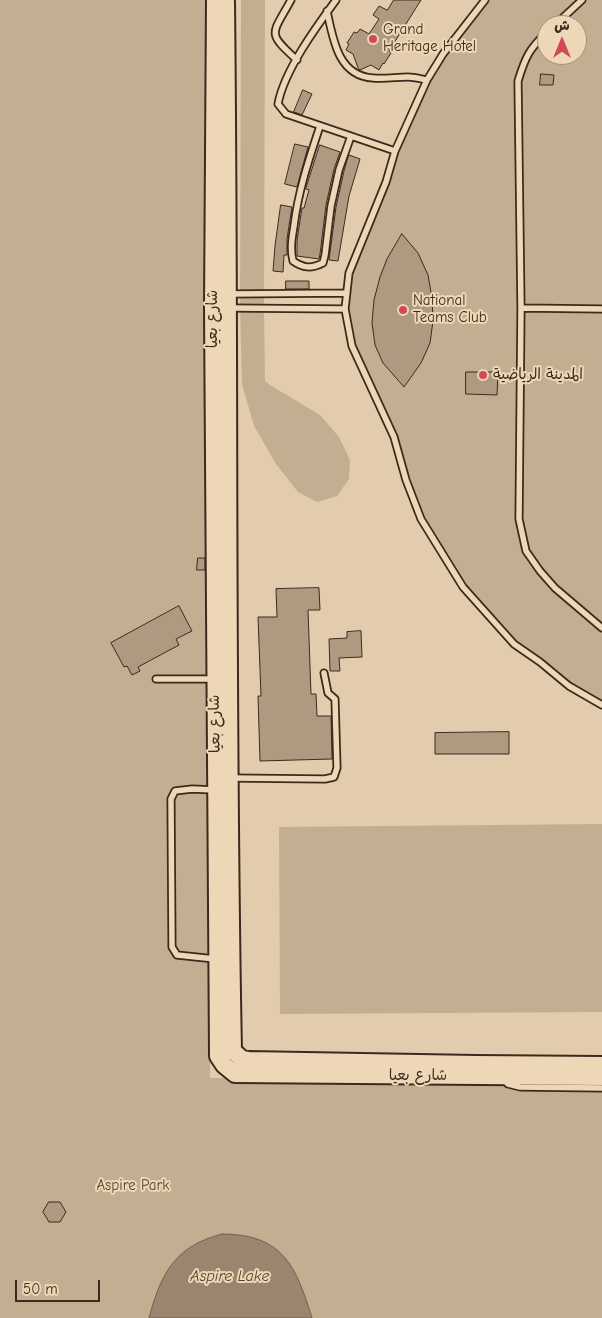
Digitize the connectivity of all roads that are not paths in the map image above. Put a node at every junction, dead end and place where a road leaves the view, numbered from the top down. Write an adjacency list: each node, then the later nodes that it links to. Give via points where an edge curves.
1 (215, 0): 12 (street, شارع بعيا)
2 (226, 0): 12 (street, شارع بعيا)
3 (291, 0): 10 (lane, via 274,30 278,43)
4 (336, 0): 7 (lane)
5 (484, 0): 11 (lane)
6 (582, 0): 8 (lane)
7 (328, 11): 10 (lane, via 311,33); 11 (lane, via 334,43 344,64 359,76)
8 (566, 15)
9 (537, 41): 18 (lane, via 526,58 518,81)
10 (297, 60): 13 (lane, via 280,91 278,104 286,114)
11 (427, 80): 15 (lane)
12 (221, 126): 17 (street, شارع بعيا)
13 (320, 126): 14 (lane); 14 (lane, via 296,205 291,252 293,261 301,266 314,267 323,263 326,256 331,206)
14 (351, 136): 15 (lane)
15 (395, 151): 16 (lane, via 386,182 349,273)
16 (346, 293): 17 (lane); 19 (lane)
17 (221, 301): 19 (lane); 24 (street, شارع بعيا)
18 (521, 308): 20 (lane); 21 (lane, via 519,519 526,552 555,588)
19 (345, 309): 25 (lane, via 352,346 394,438 421,519 463,587 514,644 568,686)
20 (602, 309)
21 (602, 628)
22 (324, 673): 26 (lane, via 328,693 335,699 337,768 334,777)
23 (156, 679): 24 (lane)
24 (222, 679): 26 (street, شارع بعيا)
25 (602, 705)
26 (220, 782): 27 (street, شارع بعيا); 27 (lane, via 175,791 171,799 172,947 177,955)
27 (224, 959): 28 (street, شارع بعيا, via 233,1051 242,1059); 29 (street, شارع بعيا, via 218,1056 235,1074)
28 (602, 1065)
29 (500, 1076): 30 (street, شارع بعيا); 31 (lane, via 512,1086)
30 (602, 1077)
31 (602, 1088)

